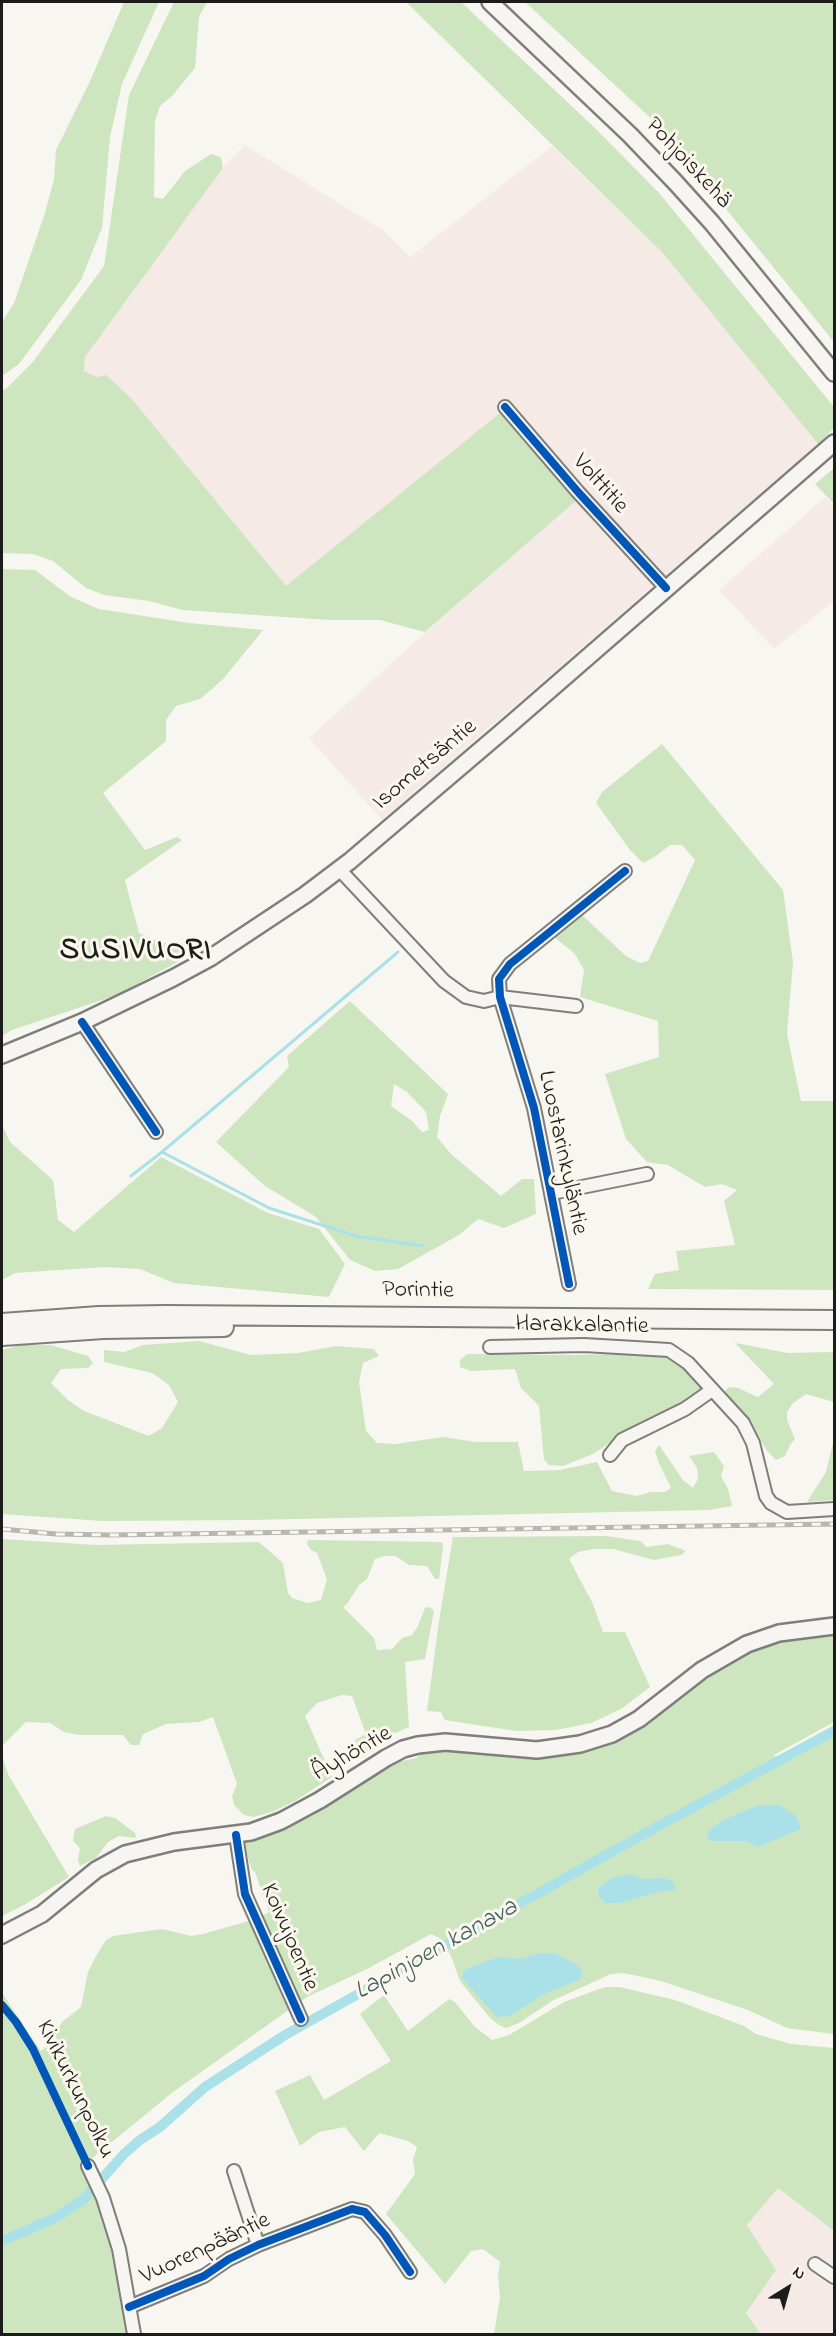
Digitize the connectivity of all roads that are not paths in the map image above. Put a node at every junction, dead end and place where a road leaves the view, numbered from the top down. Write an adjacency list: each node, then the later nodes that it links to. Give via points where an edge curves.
1 (490, 2): 2 (main road, Pohjoiskehä, via 675,182)
2 (834, 373)
3 (505, 407): 5 (street, Volttitie)
4 (834, 443): 5 (main road, Isometsäntie)
5 (666, 588): 6 (main road, Isometsäntie)
6 (339, 869): 8 (street, via 444,981 466,997 484,1001); 10 (main road, Isometsäntie, via 210,958)
7 (625, 871): 8 (street, via 510,964 499,979)
8 (500, 997): 9 (street); 14 (street, Luostarinkyläntie, via 534,1108)
9 (576, 1006)
10 (82, 1022): 11 (main road, Isometsäntie); 12 (street)
11 (2, 1054)
12 (156, 1132)
13 (647, 1174): 14 (street)
14 (552, 1193): 15 (street, Luostarinkyläntie)
15 (568, 1284)
16 (834, 1320): 17 (highway, Porintie, via 166,1315)
17 (2, 1323)
18 (834, 1329): 19 (highway, Porintie, via 205,1328 103,1329)
19 (2, 1336)
20 (490, 1347): 21 (street, Harakkalantie, via 584,1345 669,1350)
21 (712, 1390): 22 (street, via 622,1440); 23 (street, Harakkalantie, via 743,1423 771,1503 787,1512)
22 (610, 1455)
23 (834, 1509)
24 (834, 1626): 25 (main road, Äyhöntie, via 779,1633 747,1644 702,1670 639,1719 598,1739 537,1750 456,1742 418,1745 386,1758 281,1821)
25 (236, 1835): 26 (main road, Äyhöntie, via 174,1842 125,1854 96,1870 42,1914); 27 (street, Koivujoentie, via 245,1894)
26 (2, 1935)
27 (301, 2019)
28 (88, 2166): 34 (street, Kivikurkunpolku, via 119,2249)
29 (234, 2171): 30 (street)
30 (258, 2245): 32 (street, Vuorenpääntie, via 352,2209 365,2212); 34 (street, Vuorenpääntie, via 204,2276)
31 (815, 2264): 33 (street)
32 (410, 2272)
33 (834, 2277)
34 (129, 2307): 35 (street, Kivikurkunpolku)
35 (134, 2334)

